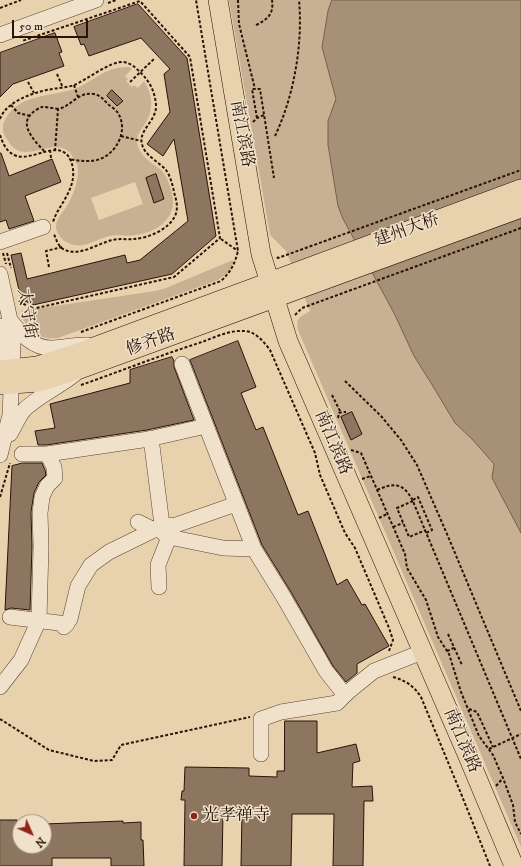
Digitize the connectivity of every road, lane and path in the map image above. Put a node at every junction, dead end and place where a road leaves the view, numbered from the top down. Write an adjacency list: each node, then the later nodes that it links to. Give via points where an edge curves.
1 (21, 0): 10 (path)
2 (78, 0): 12 (street)
3 (96, 0): 13 (street)
4 (196, 0): 53 (path)
5 (206, 0): 58 (main road, 南江滨路, via 248,252)
6 (218, 0): 58 (main road, 南江滨路)
7 (238, 0): 22 (path, via 239,24)
8 (272, 0): 11 (path, via 270,14 265,21)
9 (299, 0): 37 (path, via 301,16 294,74 287,105)
10 (0, 8)
11 (256, 25)
12 (0, 27)
13 (0, 35)
14 (22, 41): 50 (path, via 140,0 190,57)
15 (155, 58): 16 (path)
16 (140, 72): 19 (path); 20 (path, via 133,66 120,62); 38 (path, via 152,87 156,104 154,117 143,133)
17 (57, 74): 21 (path)
18 (28, 82): 23 (path)
19 (130, 82)
20 (74, 85): 21 (path); 24 (path)
21 (63, 88): 23 (path)
22 (255, 89): 25 (path, via 260,89); 27 (path, via 252,89)
23 (34, 93): 28 (path)
24 (78, 97): 29 (path); 36 (path, via 93,94 100,96 118,113)
25 (262, 98): 27 (path); 30 (path)
26 (249, 99): 27 (path)
27 (253, 99): 32 (path)
28 (11, 106): 31 (path, via 18,113); 33 (path)
29 (58, 109): 31 (path, via 42,107); 40 (path)
30 (264, 115): 32 (path); 45 (path)
31 (30, 116): 41 (path, via 28,128)
32 (257, 118): 34 (path)
33 (0, 119)
34 (249, 125)
35 (0, 135): 41 (path, via 4,146 18,156 25,157)
36 (121, 136): 38 (path); 43 (path, via 114,150 107,155 90,161)
37 (275, 136)
38 (142, 141): 52 (path, via 149,154 170,177 177,202 176,216 160,230 142,238 112,240 81,251)
39 (50, 150): 40 (path); 41 (path); 42 (path)
40 (55, 150): 43 (path, via 63,152)
41 (45, 152)
42 (51, 158)
43 (70, 159): 48 (path, via 73,174 71,186)
44 (521, 170): 54 (path)
45 (274, 178)
46 (521, 189): 57 (main road, 建州大桥)
47 (521, 208): 57 (main road, 建州大桥)
48 (49, 226): 51 (street); 52 (path)
49 (521, 228): 60 (path)
50 (220, 238): 53 (path); 59 (path, via 174,277 32,309 19,302)
51 (2, 241): 56 (path)
52 (62, 248): 55 (path, via 46,251)
53 (238, 251): 62 (path, via 235,264 221,280)
54 (286, 255)
55 (49, 267)
56 (6, 273): 61 (street, 太守街)
57 (296, 281): 58 (main road, 修齐路)
58 (266, 292): 63 (main road, 修齐路); 65 (main road, 修齐路); 97 (main road, 南江滨路)
59 (18, 295)
60 (306, 307)
61 (3, 327): 63 (street, via 43,347 79,344); 66 (street, 太守街, via 13,344)
62 (76, 334)
63 (98, 346): 66 (main road, 修齐路, via 37,366)
64 (182, 364): 72 (street)
65 (81, 368): 66 (main road, 修齐路, via 39,382); 75 (street, via 24,410)
66 (5, 373): 75 (street, 太守街, via 10,415)
67 (345, 381): 103 (path, via 381,416 401,440 416,465)
68 (332, 394): 69 (path)
69 (340, 412): 70 (path); 71 (path)
70 (346, 412)
71 (338, 421)
72 (206, 426): 73 (street); 82 (street)
73 (151, 438): 77 (street); 88 (street)
74 (350, 449): 78 (path, via 361,453)
75 (0, 454)
76 (22, 454): 77 (street)
77 (47, 454): 93 (street, via 54,467 54,478 42,496 40,513)
78 (370, 476): 79 (path); 80 (path)
79 (360, 480)
80 (377, 490): 81 (path, via 394,484 408,491); 83 (path)
81 (413, 500): 86 (path, via 397,508); 89 (path); 89 (path, via 418,497 432,530)
82 (236, 504): 88 (street); 90 (street)
83 (387, 514): 84 (path); 87 (path)
84 (378, 518)
85 (138, 522): 88 (street)
86 (403, 523): 87 (path); 89 (path, via 409,537)
87 (393, 527): 96 (path, via 405,554 407,568 426,600 438,637)
88 (161, 531): 90 (street, via 223,548); 91 (street); 93 (street, via 109,552 91,565 78,586 66,626)
89 (426, 531): 105 (path)
90 (254, 549): 101 (street, via 326,671)
91 (159, 588)
92 (10, 617): 93 (street)
93 (40, 620): 100 (street, via 21,660)
94 (448, 634): 95 (path)
95 (454, 648): 96 (path); 98 (path)
96 (448, 651): 102 (path)
97 (417, 654): 101 (street, via 374,671); 114 (main road, 南江滨路); 115 (main road, 南江滨路, via 464,747)
98 (462, 665)
99 (390, 676): 113 (path, via 405,681 421,696)
100 (0, 687)
101 (345, 695): 108 (street, via 338,703 281,712 261,719)
102 (469, 709): 106 (path, via 477,712); 107 (path, via 479,736)
103 (521, 711)
104 (521, 734): 105 (path)
105 (512, 738): 106 (path); 109 (path)
106 (493, 747): 107 (path)
107 (489, 749): 110 (path)
108 (261, 754)
109 (521, 759)
110 (503, 778): 111 (path); 112 (path, via 513,804 515,822)
111 (493, 789)
112 (521, 834)
113 (490, 866)
114 (500, 866)
115 (514, 866)

